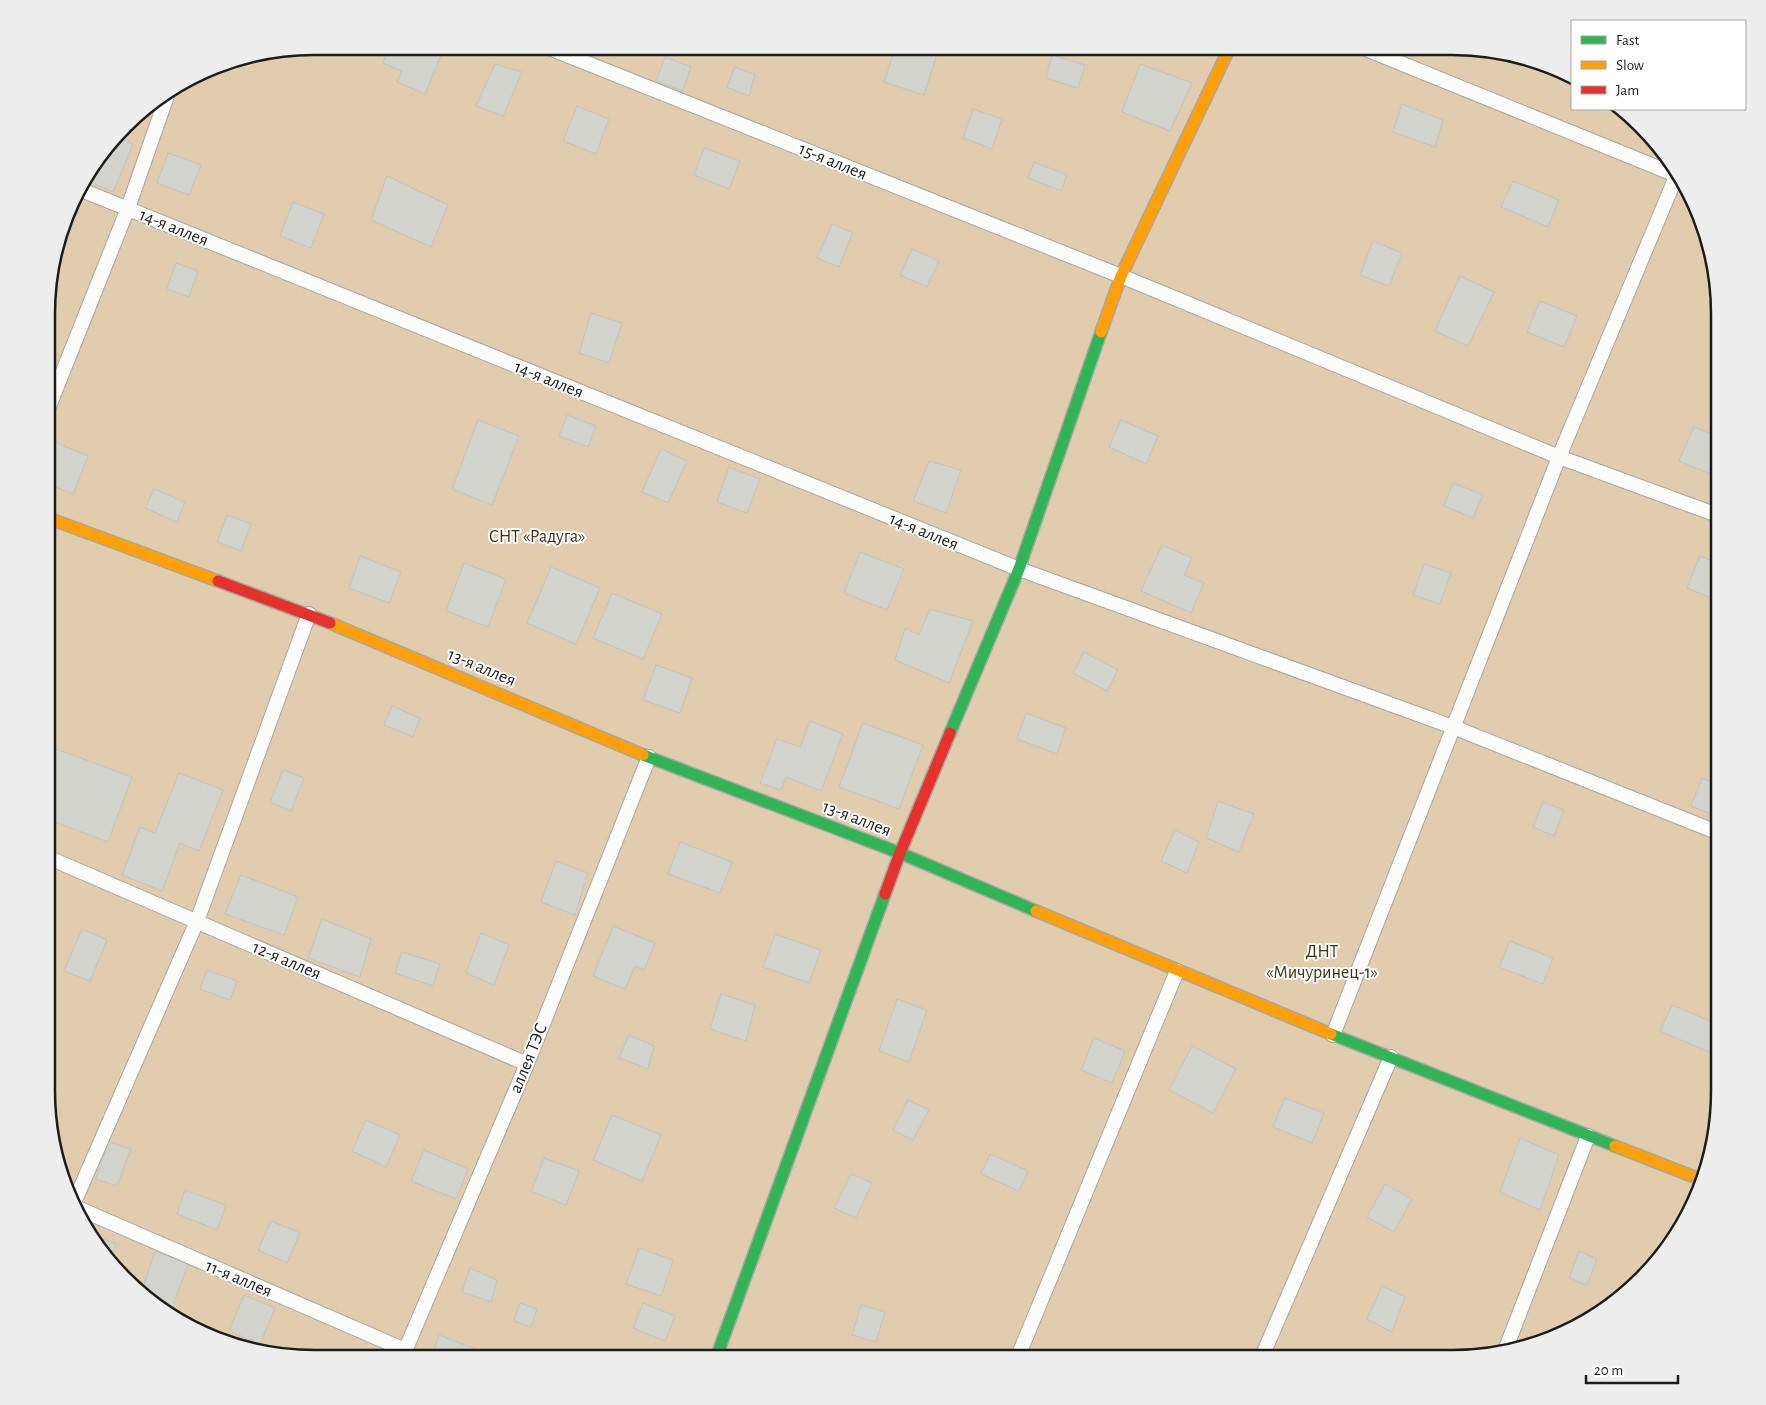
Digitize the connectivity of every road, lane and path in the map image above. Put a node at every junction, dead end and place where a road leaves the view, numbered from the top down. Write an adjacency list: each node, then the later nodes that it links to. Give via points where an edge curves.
1 (567, 55): 9 (lane, 15-я аллея)
2 (1226, 55): 9 (street)
3 (1381, 55): 5 (lane)
4 (165, 103): 8 (lane)
5 (1667, 169)
6 (1674, 182): 11 (lane)
7 (86, 191): 8 (lane, 14-я аллея)
8 (128, 208): 10 (lane); 14 (lane, 14-я аллея)
9 (1121, 276): 11 (lane, 15-я аллея); 14 (street)
10 (55, 391)
11 (1559, 457): 12 (lane, 15-я аллея); 16 (lane)
12 (1711, 513)
13 (55, 521): 15 (street, 13-я аллея)
14 (1019, 569): 16 (lane, 14-я аллея); 19 (street)
15 (309, 614): 17 (street, 13-я аллея); 21 (lane)
16 (1452, 727): 18 (lane, 14-я аллея); 23 (lane)
17 (649, 756): 19 (street, 13-я аллея); 25 (lane, аллея ТЭС)
18 (1711, 830)
19 (900, 853): 22 (street, 13-я аллея); 33 (street)
20 (55, 860): 21 (lane, 12-я аллея)
21 (197, 921): 25 (lane, 12-я аллея); 28 (lane)
22 (1177, 971): 23 (street, 13-я аллея); 34 (lane)
23 (1333, 1034): 24 (street, 13-я аллея)
24 (1390, 1057): 26 (street, 13-я аллея); 35 (lane)
25 (526, 1064): 32 (lane, аллея ТЭС)
26 (1588, 1136): 27 (street, 13-я аллея); 30 (lane)
27 (1696, 1178)
28 (77, 1195)
29 (84, 1210): 31 (lane, 11-я аллея)
30 (1508, 1344)
31 (395, 1350)
32 (406, 1350)
33 (719, 1350)
34 (1019, 1350)
35 (1264, 1350)

